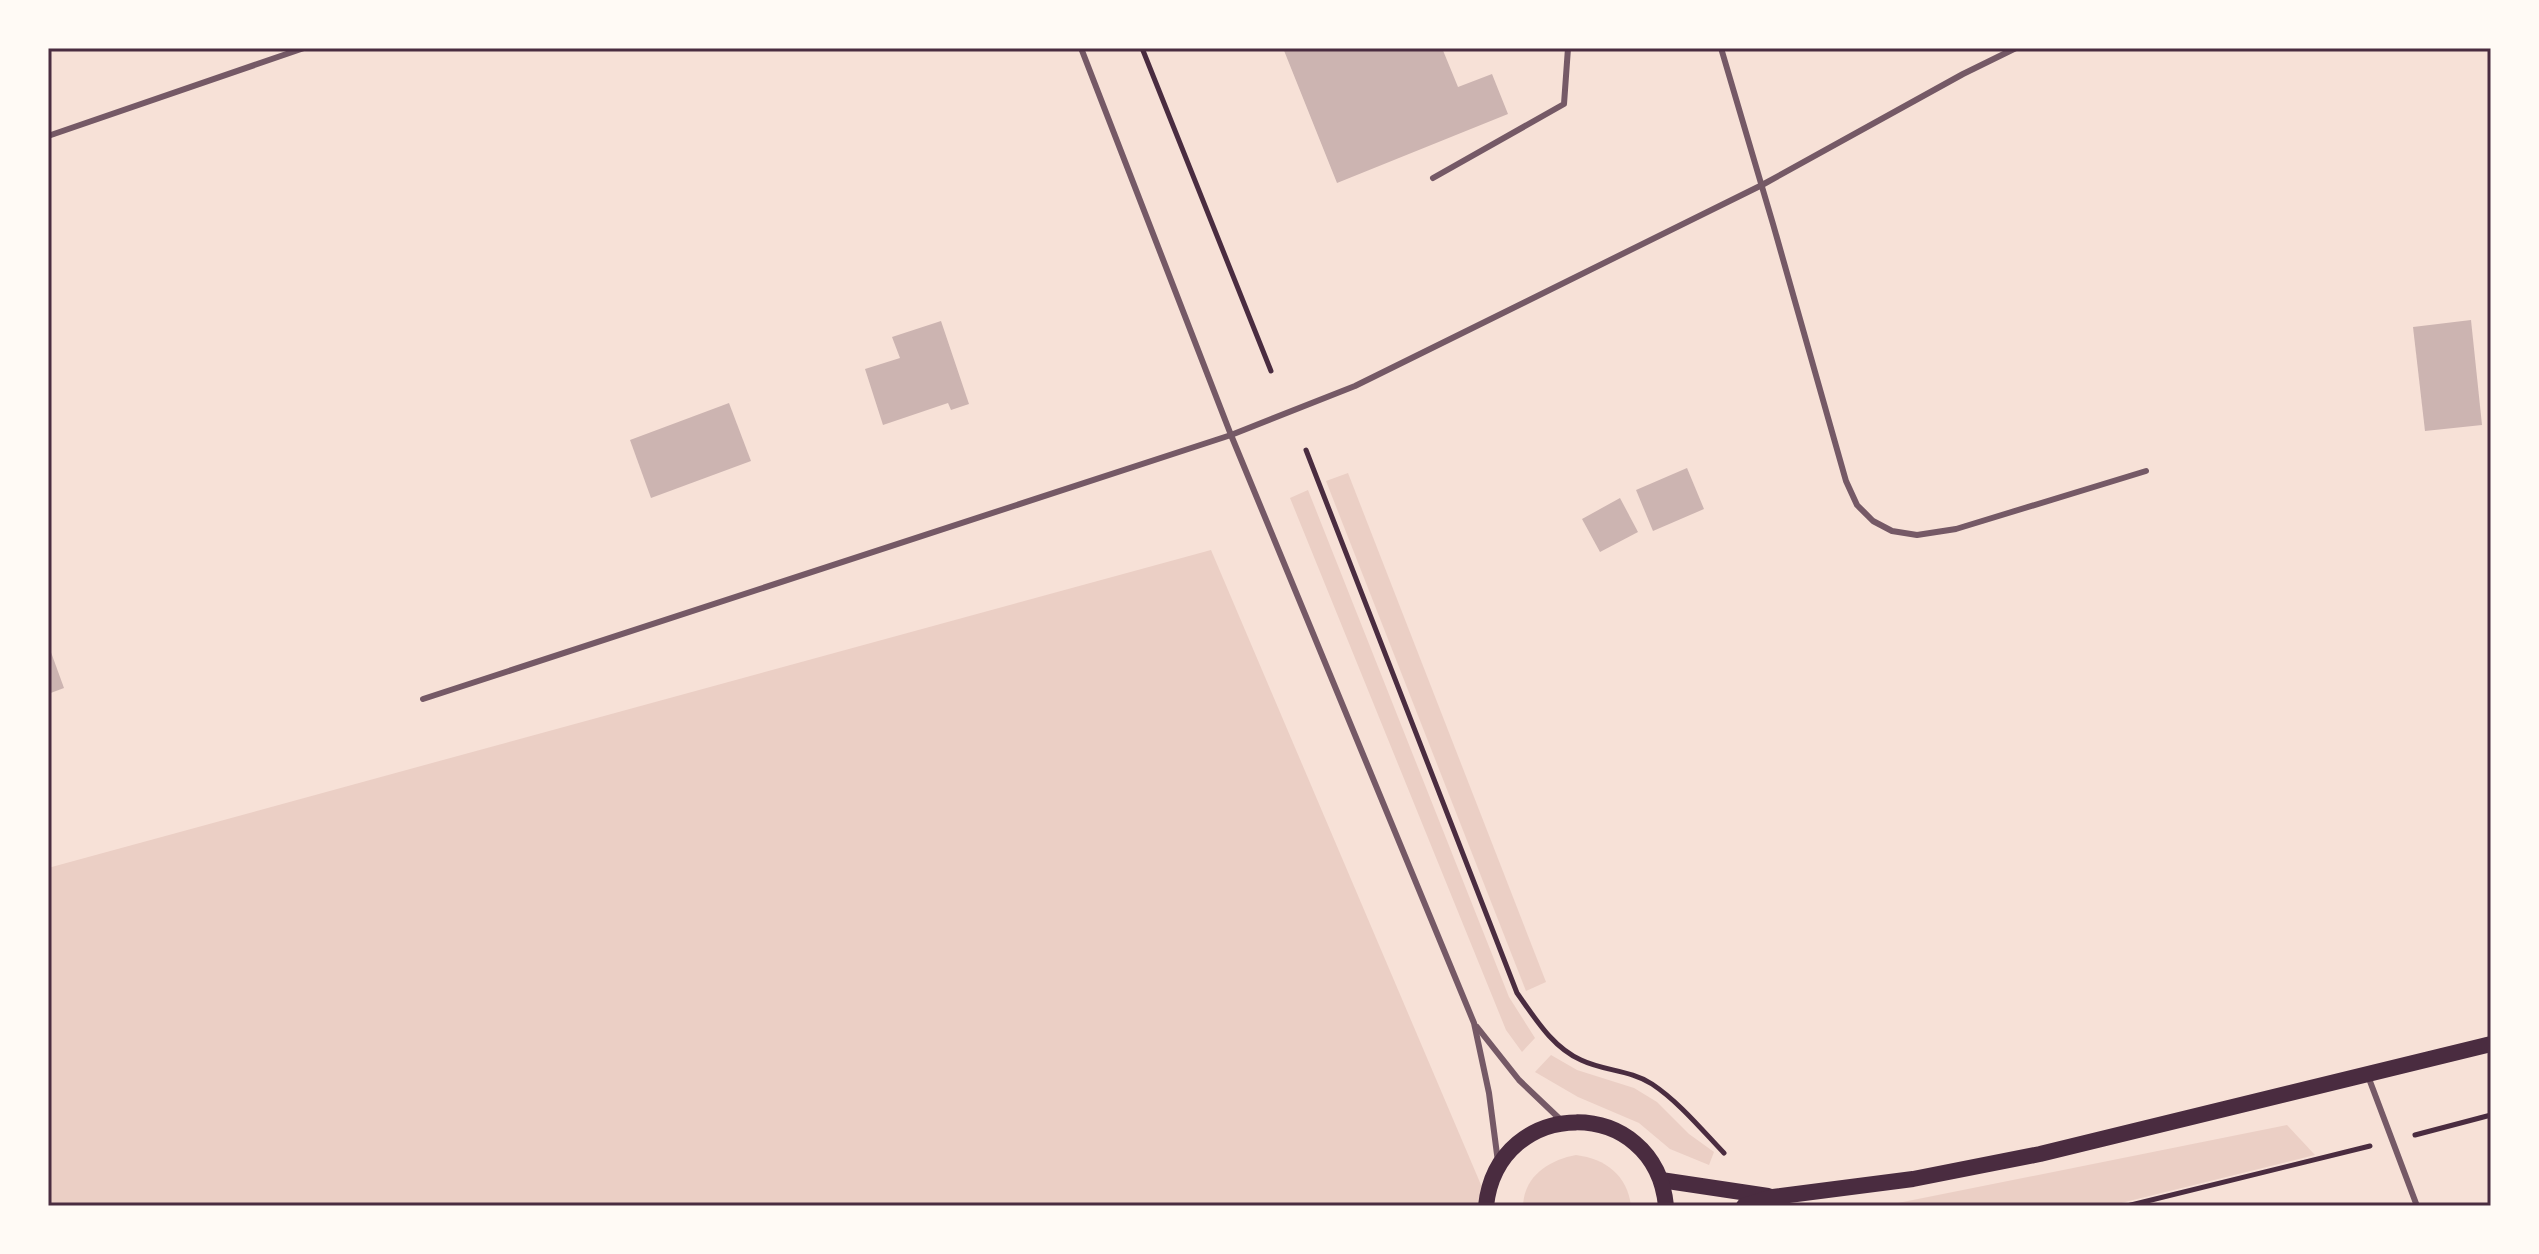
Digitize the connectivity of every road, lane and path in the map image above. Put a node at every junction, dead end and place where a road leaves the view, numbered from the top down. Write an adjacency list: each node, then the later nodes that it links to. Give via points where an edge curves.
1 (304, 48): 9 (lane)
2 (1081, 48): 13 (lane)
3 (1142, 48): 12 (path)
4 (1568, 48): 10 (lane, via 1564,104)
5 (1721, 48): 11 (lane)
6 (1996, 48): 8 (lane)
7 (2016, 48): 8 (lane)
8 (1999, 57): 11 (lane)
9 (48, 136)
10 (1433, 178)
11 (1762, 185): 13 (lane, via 1355,386); 15 (lane, via 1846,481 1857,505 1873,521 1917,535 1956,529)
12 (1271, 371)
13 (1231, 435): 16 (lane); 17 (lane)
14 (1306, 450): 23 (path, via 1517,993 1552,1040 1581,1060 1651,1084)
15 (2146, 471)
16 (423, 699)
17 (1474, 1023): 21 (lane, via 1519,1080); 24 (lane)
18 (2491, 1044): 19 (main road)
19 (2368, 1076): 22 (lane); 26 (main road, via 2040,1154 1913,1179)
20 (2491, 1115): 22 (path)
21 (1563, 1122): 24 (main road, via 1517,1143); 25 (main road, via 1595,1123 1622,1134 1650,1158)
22 (2392, 1141): 30 (path); 31 (lane)
23 (1724, 1153)
24 (1498, 1166): 27 (main road)
25 (1661, 1180): 26 (main road); 28 (main road)
26 (1773, 1197): 29 (main road)
27 (1486, 1206)
28 (1666, 1206)
29 (1744, 1206)
30 (2127, 1206)
31 (2417, 1206)

